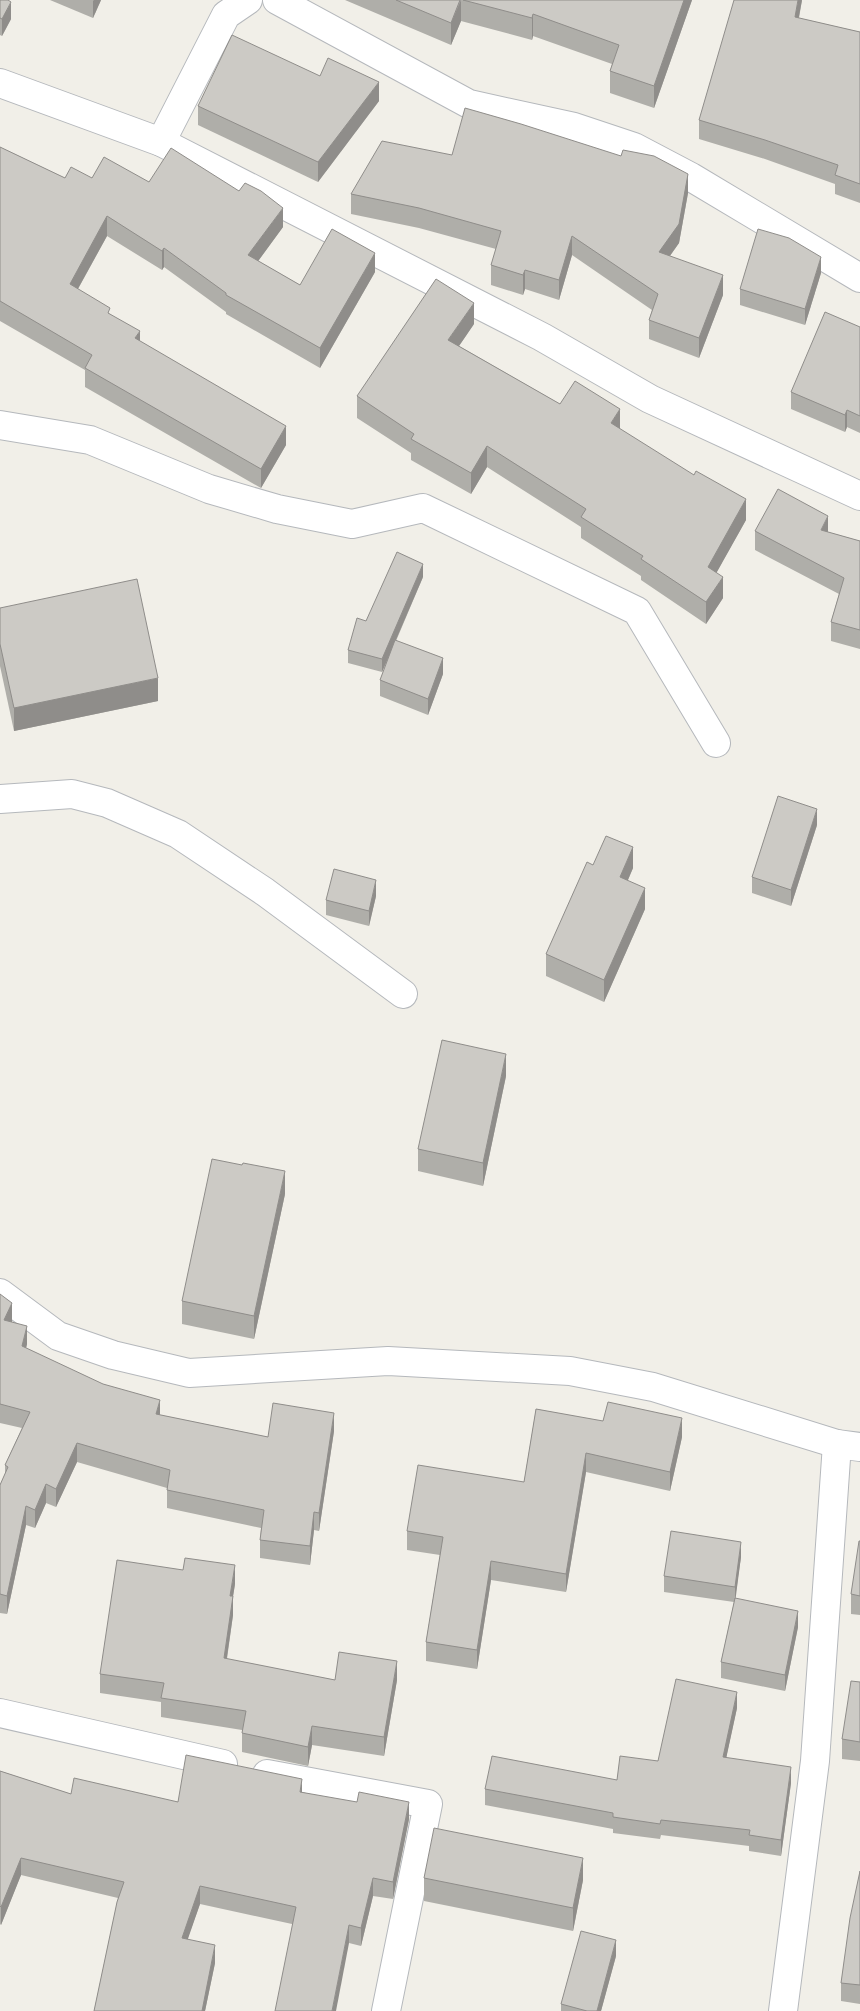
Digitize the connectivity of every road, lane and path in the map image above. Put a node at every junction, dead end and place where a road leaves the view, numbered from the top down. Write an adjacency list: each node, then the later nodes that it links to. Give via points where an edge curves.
1 (248, 0): 4 (street, via 226,15)
2 (277, 0): 5 (street, via 469,104 574,127 634,147 691,177)
3 (0, 83): 4 (street)
4 (161, 142): 7 (street, via 542,337 650,399)
5 (860, 278)
6 (0, 425): 8 (street, via 90,440 209,489 276,509 352,524 423,508 637,611)
7 (860, 496)
8 (716, 743)
9 (0, 799): 10 (street, via 72,794 107,803 178,834 265,892)
10 (404, 994)
11 (0, 1293): 12 (street, via 58,1336 113,1355 189,1373 388,1361 570,1371 653,1387)
12 (849, 1445): 15 (street, via 815,1761)
13 (0, 1713): 14 (street, via 285,1778 428,1804)
14 (386, 2011)
15 (783, 2011)

